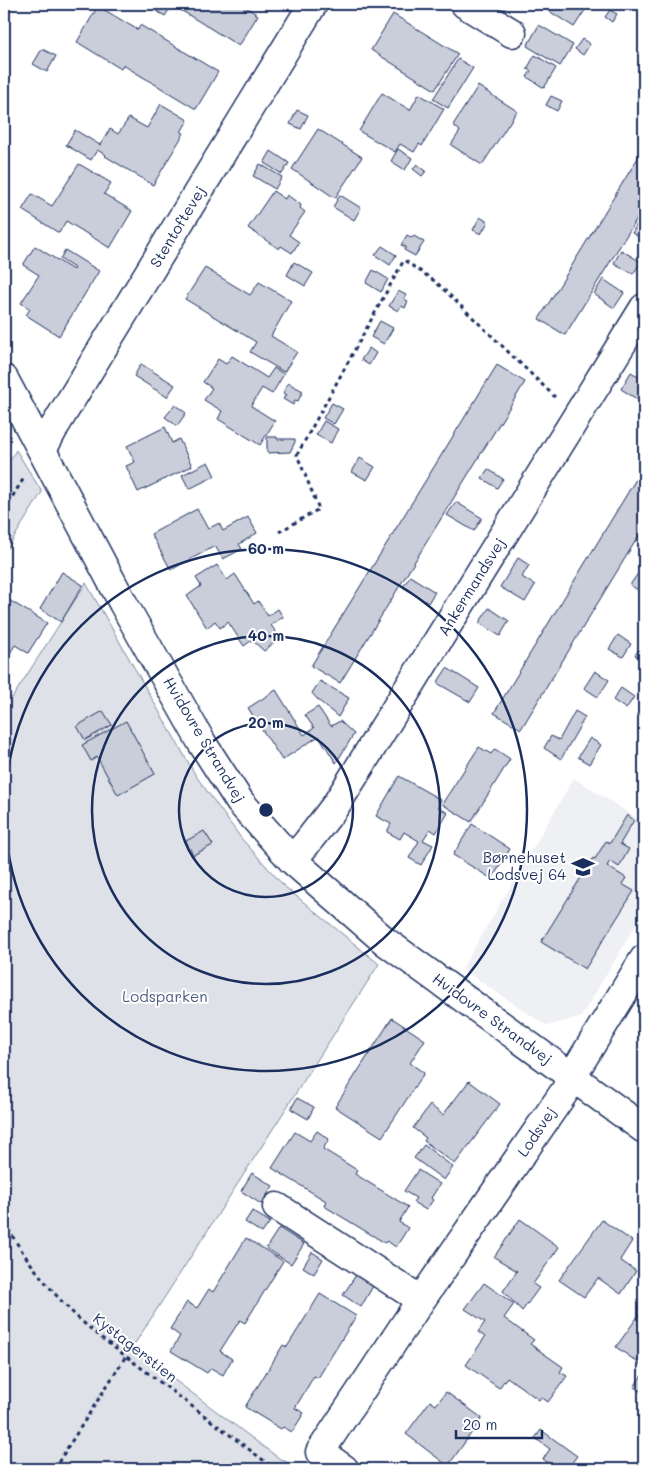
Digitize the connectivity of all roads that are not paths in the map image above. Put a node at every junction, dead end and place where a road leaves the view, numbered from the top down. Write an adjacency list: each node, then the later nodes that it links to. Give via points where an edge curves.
1 (313, 4): 6 (street, Stentoftevej)
2 (465, 4): 3 (street)
3 (512, 33)
4 (644, 308): 7 (street, Ankermandsvej, via 336,805)
5 (4, 379): 6 (street, Hvidovre Strandvej)
6 (42, 450): 7 (street, Hvidovre Strandvej, via 202,743 240,802)
7 (292, 860): 9 (street, Hvidovre Strandvej, via 386,942)
8 (644, 959): 9 (street, Lodsvej)
9 (572, 1076): 10 (street, Hvidovre Strandvej); 12 (street, Lodsvej, via 565,1091)
10 (644, 1129)
11 (277, 1207): 12 (street)
12 (421, 1300): 13 (street, Lodsvej, via 320,1452)
13 (344, 1469)

